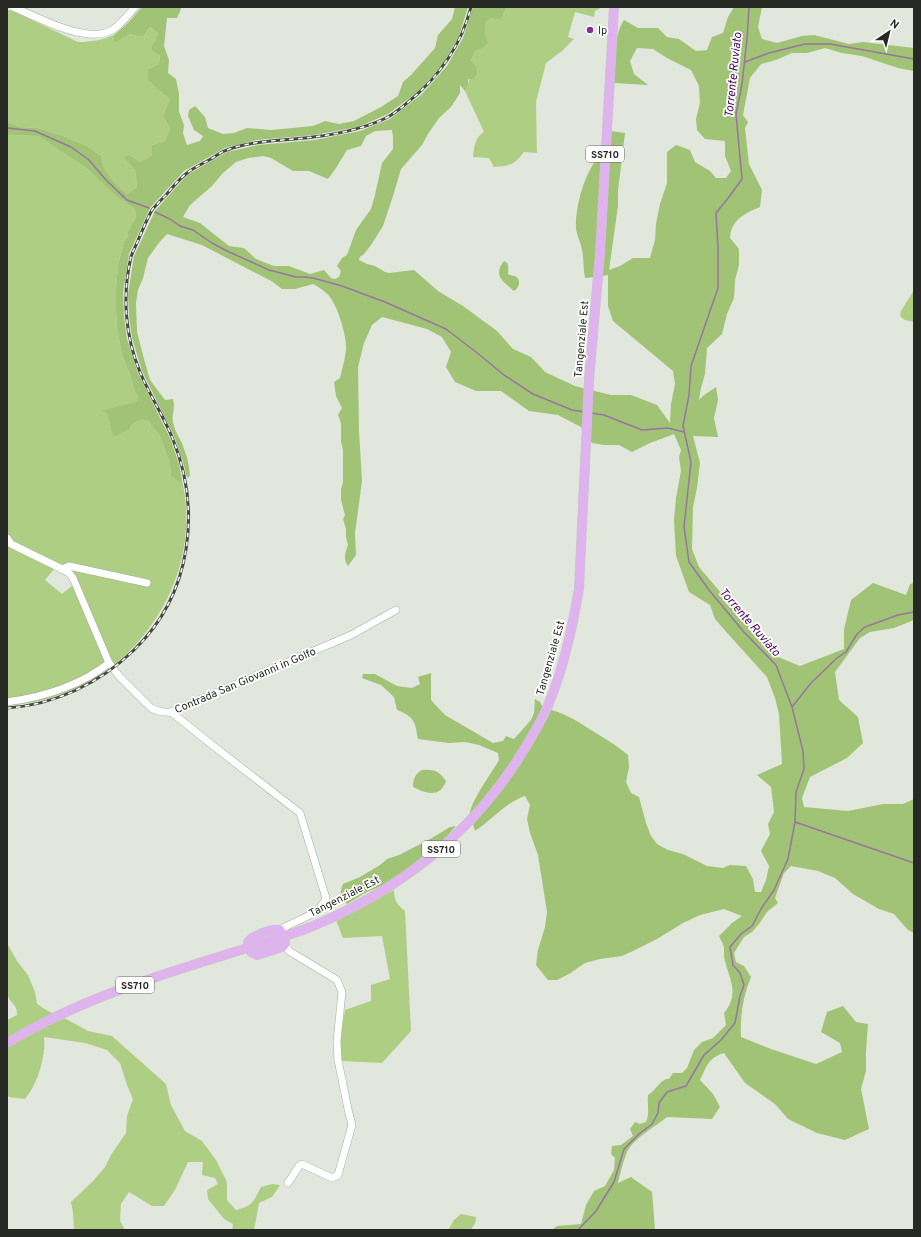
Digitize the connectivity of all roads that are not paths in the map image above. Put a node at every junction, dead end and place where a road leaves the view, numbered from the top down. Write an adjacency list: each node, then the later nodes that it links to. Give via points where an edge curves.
1 (13, 7): 2 (street, via 73,32 89,35 105,33 116,27)
2 (135, 7)
3 (614, 7): 11 (main road, Tangenziale Est / SS710, via 600,253 589,380 579,589 565,658 549,704 511,771 479,811 447,844 395,884 354,907)
4 (7, 538): 5 (street, Contrada San Giovanni in Golfo, via 11,544)
5 (62, 569): 6 (street, via 69,566); 8 (street, Contrada San Giovanni in Golfo, via 73,578)
6 (147, 583)
7 (396, 610): 10 (street, Contrada San Giovanni in Golfo, via 337,641)
8 (109, 663): 9 (street, via 94,674 53,692); 10 (street, Contrada San Giovanni in Golfo, via 151,708 156,711)
9 (7, 702)
10 (172, 712): 11 (street, via 300,812 326,898 320,908)
11 (282, 937): 12 (main road, Tangenziale Est / SS710, bridge, via 98,999 56,1017); 13 (street, via 290,951 337,980 342,992 337,1041 338,1060 352,1125 338,1175 332,1178 302,1164)
12 (7, 1043)
13 (288, 1182)

